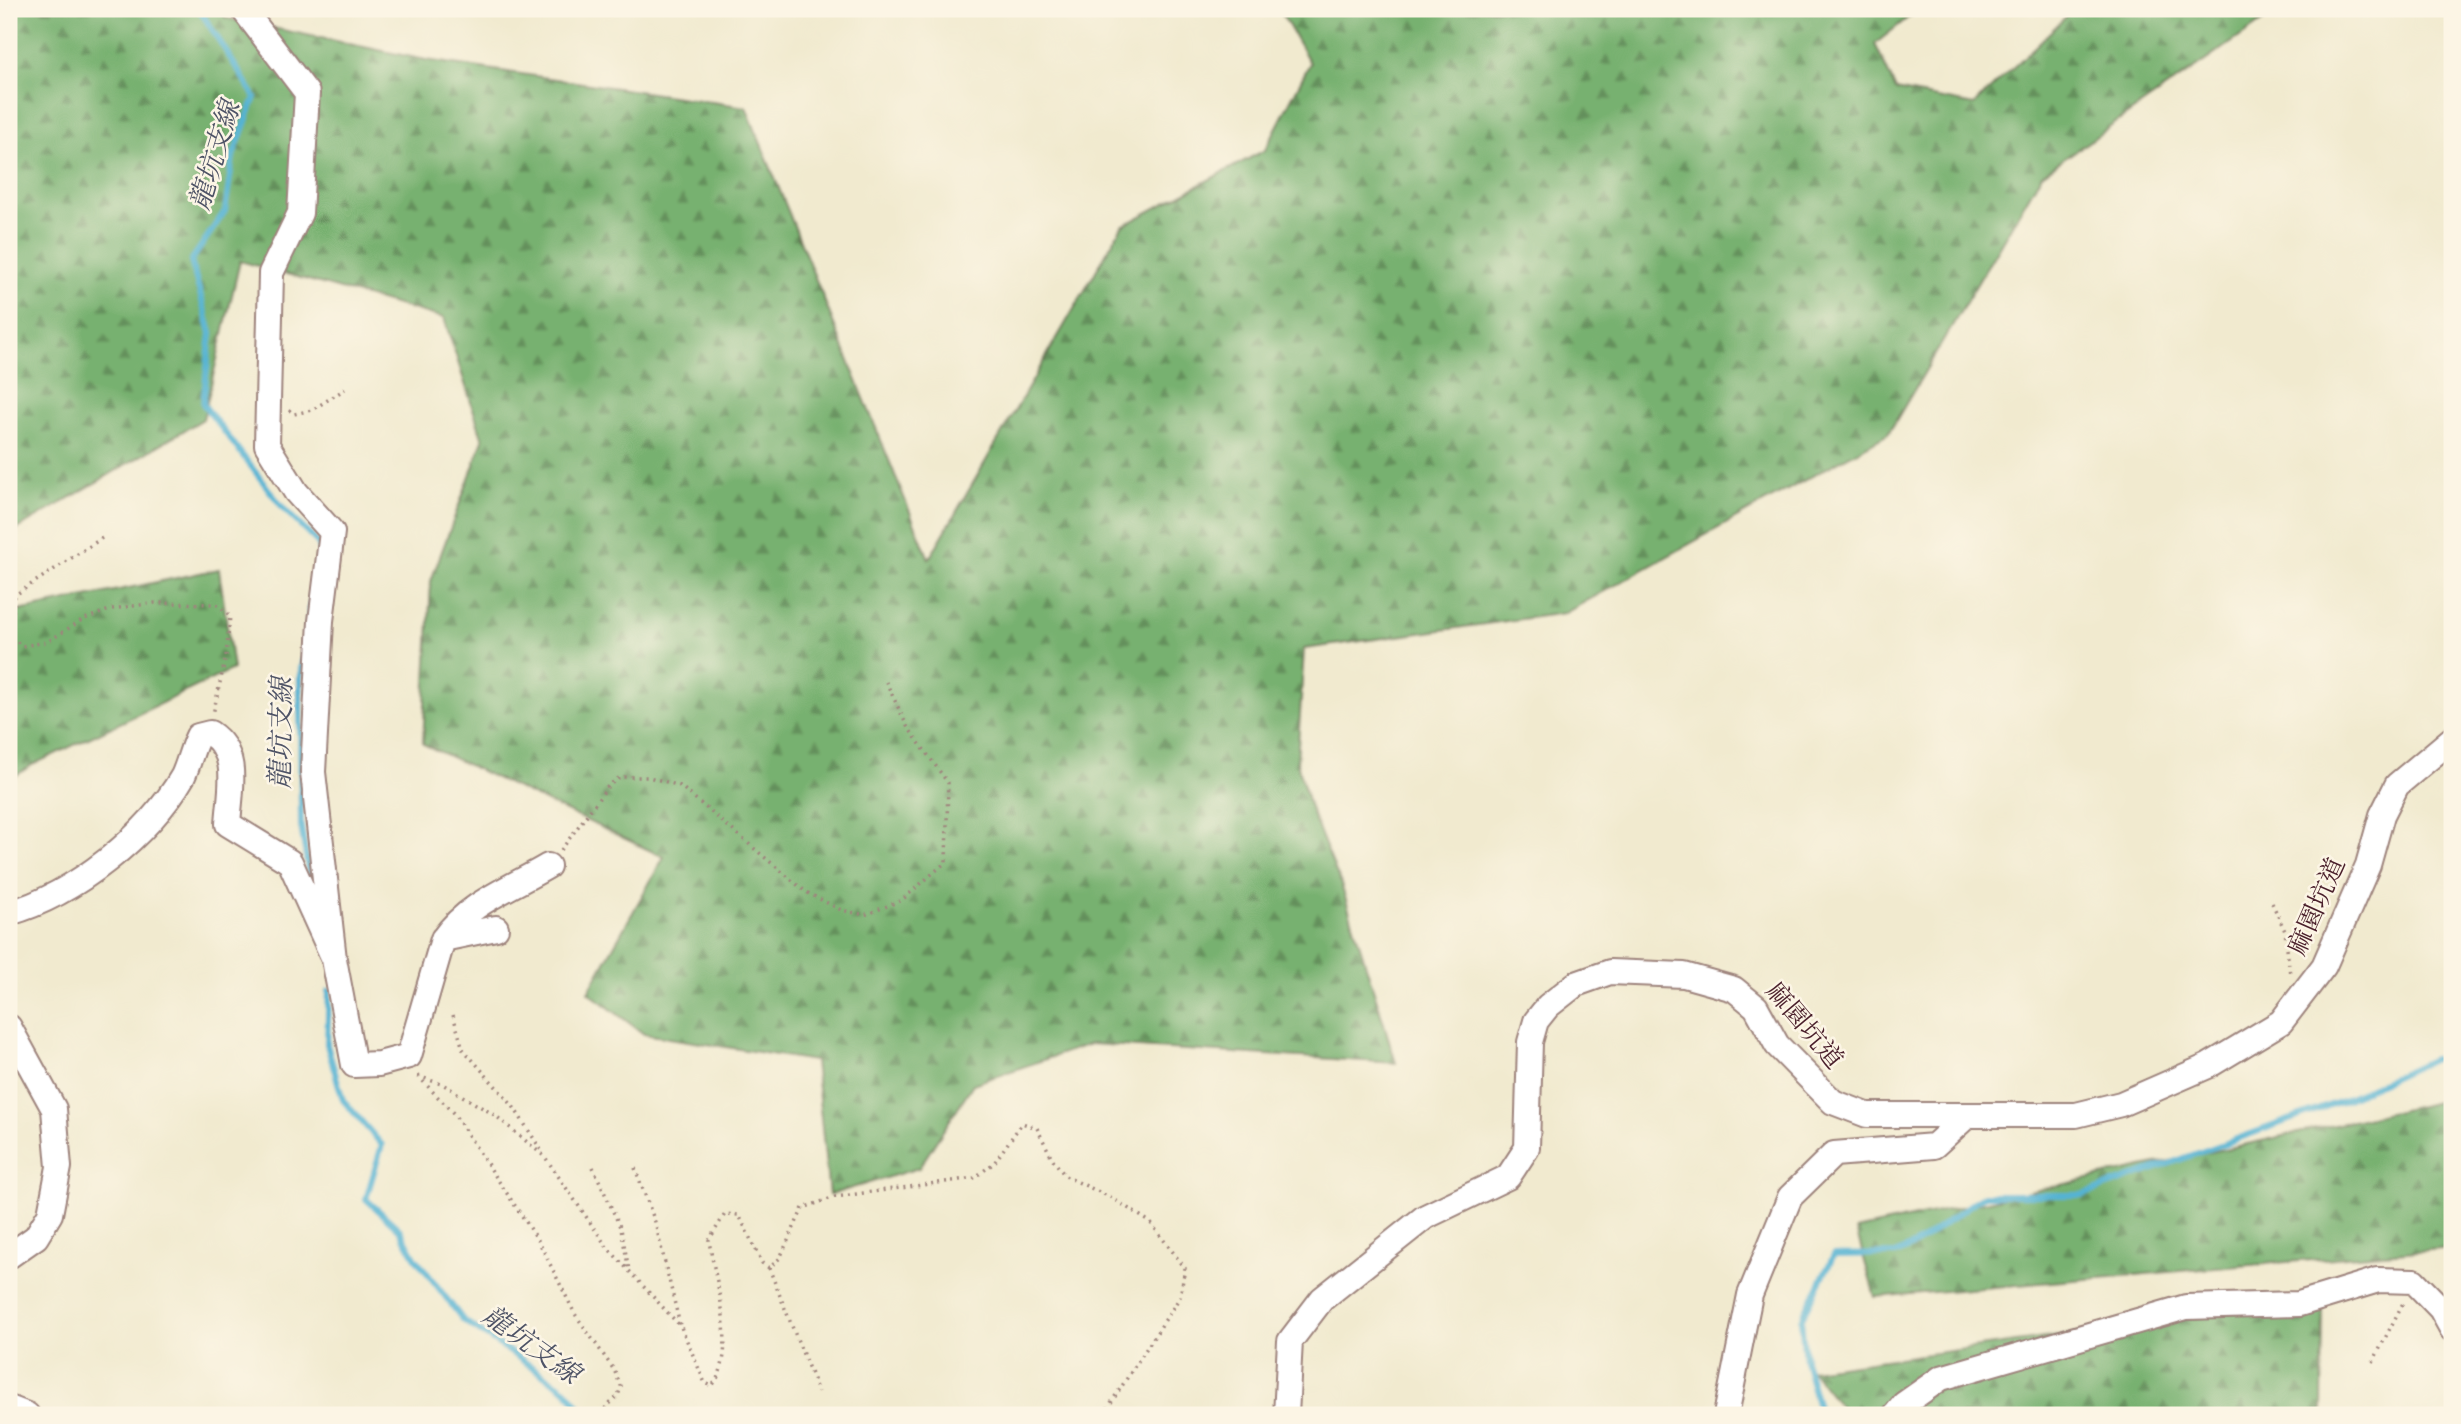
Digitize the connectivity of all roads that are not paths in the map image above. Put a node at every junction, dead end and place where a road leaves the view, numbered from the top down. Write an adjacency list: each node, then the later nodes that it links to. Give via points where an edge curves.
1 (243, 9): 7 (street, via 307,93 299,213 271,273 267,445 296,492 332,532 321,621 313,772)
2 (2452, 739): 9 (street, 麻園坑道, via 2397,785 2324,966 2281,1022 2208,1066 2121,1104 2076,1115)
3 (548, 866): 6 (street, via 468,910)
4 (9, 913): 7 (street, via 34,906 95,870 157,812 183,774 198,736 210,733 231,755 228,824 290,862)
5 (496, 928): 6 (street)
6 (443, 939): 7 (street, via 413,1066 354,1065)
7 (334, 959)
8 (9, 1027): 10 (street, via 54,1109 59,1167 50,1214 36,1237)
9 (1968, 1115): 14 (street, 麻園坑道, via 1867,1115 1833,1102 1777,1045 1756,1007 1734,989 1684,975 1610,972 1576,984 1536,1021 1530,1042 1527,1148 1508,1177 1425,1217 1322,1299 1290,1341); 15 (street, via 1934,1146 1834,1154 1790,1197 1750,1295)
10 (9, 1256)
11 (2452, 1329): 16 (street, via 2441,1309 2414,1281 2378,1280 2300,1304 2186,1307 1941,1378)
12 (9, 1408): 13 (street)
13 (27, 1415)
14 (1286, 1415)
15 (1726, 1415)
16 (1895, 1415)

